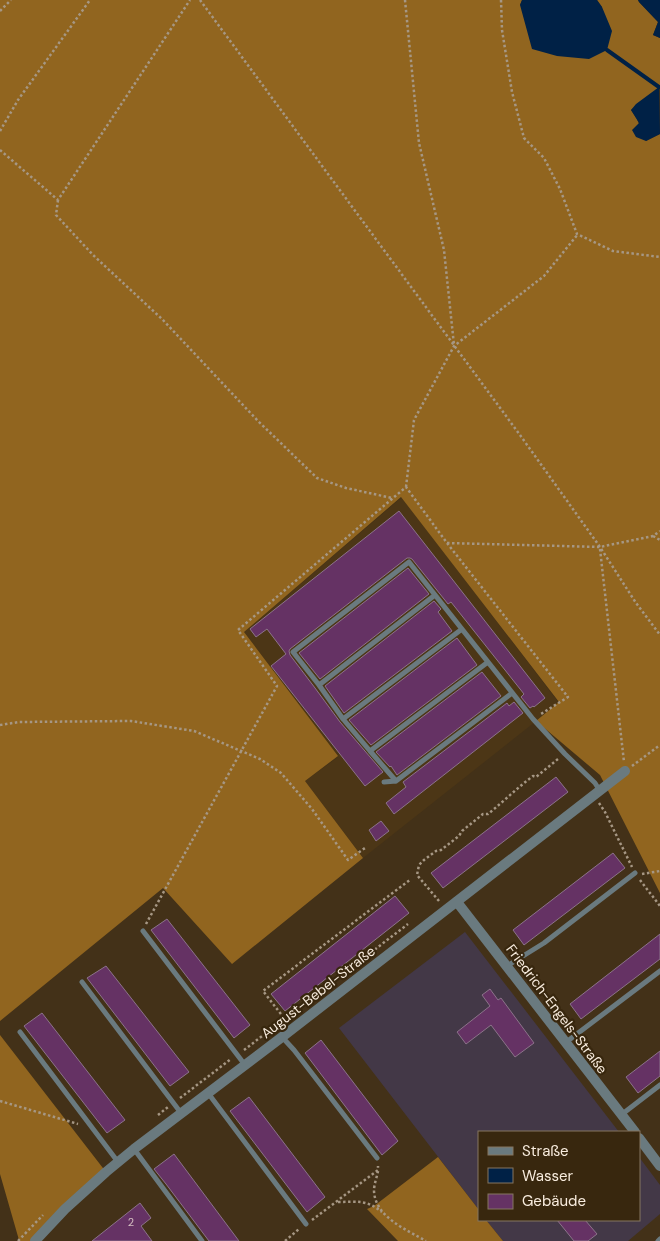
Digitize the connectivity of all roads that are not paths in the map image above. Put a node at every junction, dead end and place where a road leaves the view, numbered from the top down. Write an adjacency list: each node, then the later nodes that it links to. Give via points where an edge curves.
1 (435, 595): 2 (lane); 4 (lane); 4 (lane, via 409,562 293,652)
2 (462, 629): 3 (lane); 6 (lane)
3 (488, 662): 5 (lane); 7 (lane)
4 (319, 684): 6 (lane)
5 (512, 693): 9 (lane); 11 (lane, via 594,783)
6 (343, 719): 7 (lane)
7 (370, 751): 9 (lane)
8 (625, 771): 11 (street, August-Bebel-Straße)
9 (396, 781): 10 (lane)
10 (384, 782)
11 (597, 793): 13 (street, August-Bebel-Straße)
12 (635, 873): 15 (lane, via 544,943)
13 (457, 902): 15 (street, Friedrich-Engels-Straße); 19 (street, August-Bebel-Straße)
14 (143, 930): 21 (lane)
15 (506, 966): 20 (street, Friedrich-Engels-Straße)
16 (660, 971): 20 (lane)
17 (82, 982): 24 (lane)
18 (20, 1032): 30 (lane)
19 (282, 1037): 21 (street, August-Bebel-Straße); 29 (lane)
20 (565, 1043): 25 (street, Friedrich-Engels-Straße)
21 (245, 1066): 23 (street, August-Bebel-Straße)
22 (660, 1085): 25 (lane)
23 (208, 1093): 24 (street, August-Bebel-Straße); 32 (lane)
24 (181, 1114): 28 (street, August-Bebel-Straße)
25 (621, 1115): 26 (street, Friedrich-Engels-Straße)
26 (633, 1131)
27 (640, 1139): 31 (street)
28 (134, 1149): 30 (street, August-Bebel-Straße); 34 (lane)
29 (377, 1158)
30 (118, 1163): 33 (street, August-Bebel-Straße, via 65,1209)
31 (660, 1166)
32 (306, 1224)
33 (35, 1241)
34 (202, 1241)

